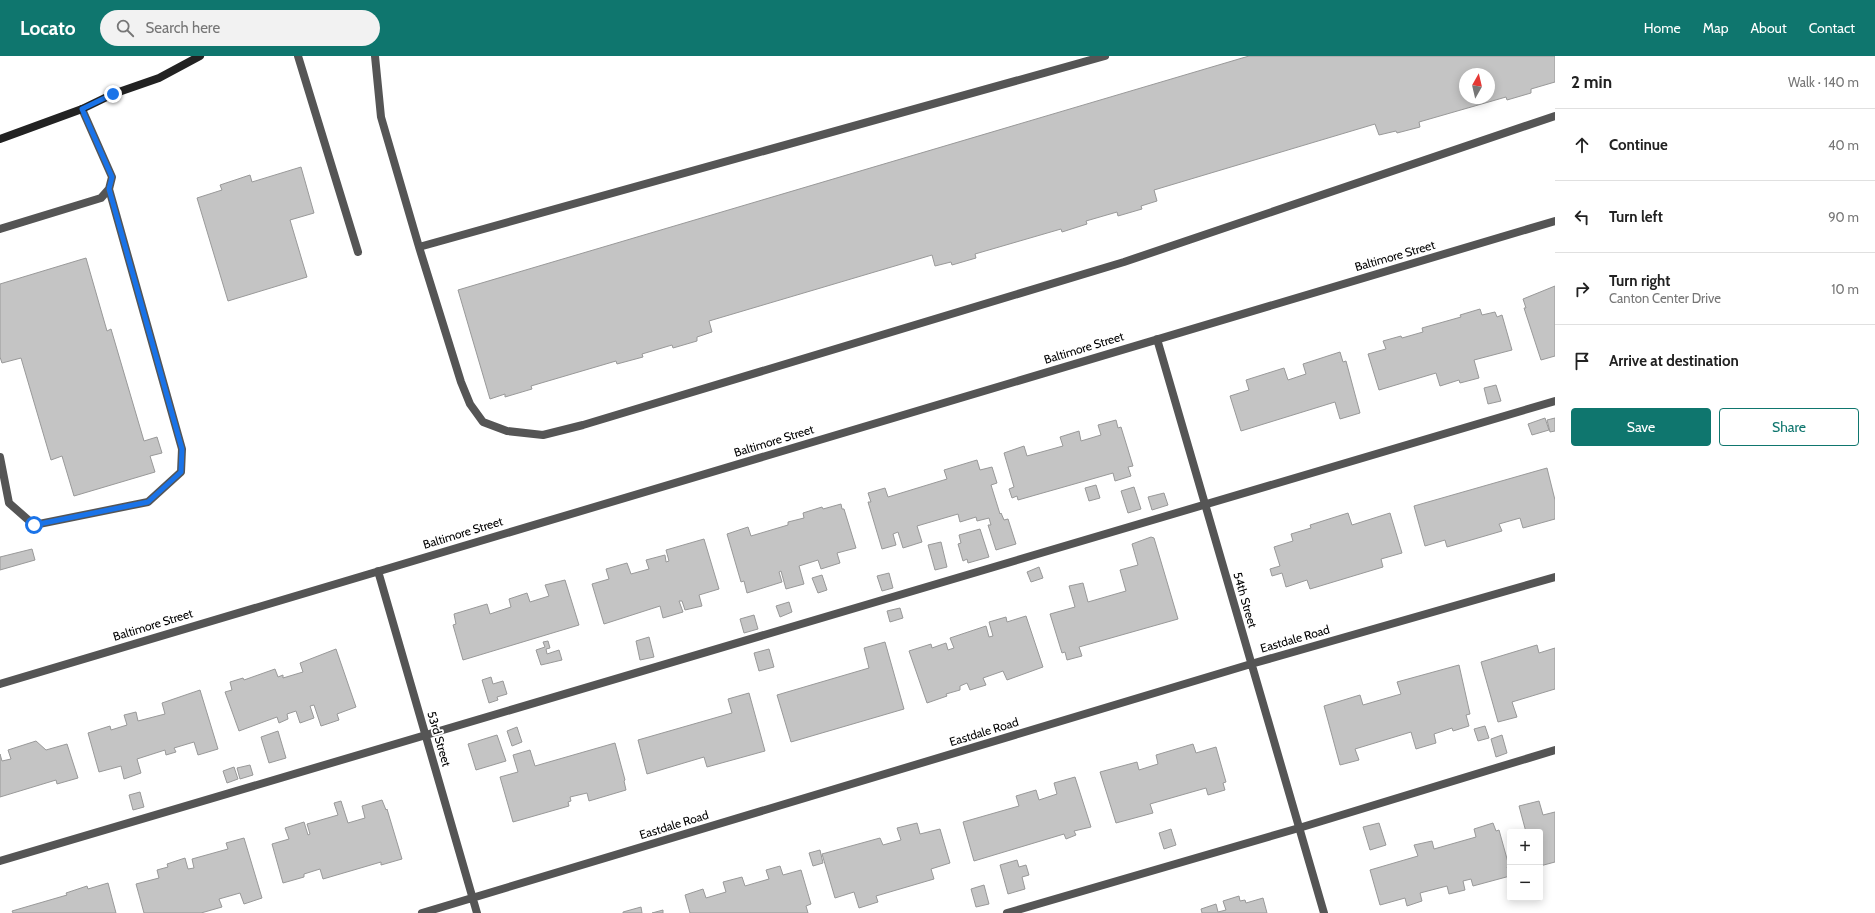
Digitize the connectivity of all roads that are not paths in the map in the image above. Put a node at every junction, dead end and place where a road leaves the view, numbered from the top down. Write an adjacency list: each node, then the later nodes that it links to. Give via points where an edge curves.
1 (200, 56): 5 (street, via 159,78 113,94)
2 (298, 56): 12 (street)
3 (375, 56): 11 (street, via 381,117)
4 (1105, 56): 11 (street)
5 (82, 109): 7 (street); 8 (street, via 112,177)
6 (1555, 116): 11 (street, via 1124,262 583,425 542,435 507,431 484,422 470,404)
7 (0, 139)
8 (109, 189): 10 (street, via 101,198); 15 (street, via 182,449 181,472 148,502 34,525 9,503)
9 (1555, 222): 13 (street, Baltimore Street)
10 (0, 229)
11 (418, 247)
12 (358, 252)
13 (1157, 339): 16 (street, 54th Street); 17 (street, Baltimore Street)
14 (1555, 401): 16 (street)
15 (0, 457)
16 (1205, 505): 19 (street, 54th Street); 21 (street)
17 (378, 571): 20 (street, Baltimore Street); 21 (street, 53rd Street)
18 (1555, 577): 19 (street, Eastdale Road)
19 (1252, 664): 23 (street, 54th Street); 25 (street, Eastdale Road)
20 (0, 684)
21 (426, 735): 24 (street); 25 (street, 53rd Street)
22 (1555, 750): 23 (street)
23 (1299, 828): 28 (street); 29 (street, 54th Street)
24 (0, 861)
25 (473, 898): 26 (street, Eastdale Road); 27 (street, 53rd Street)
26 (422, 913)
27 (478, 913)
28 (1007, 913)
29 (1324, 913)

